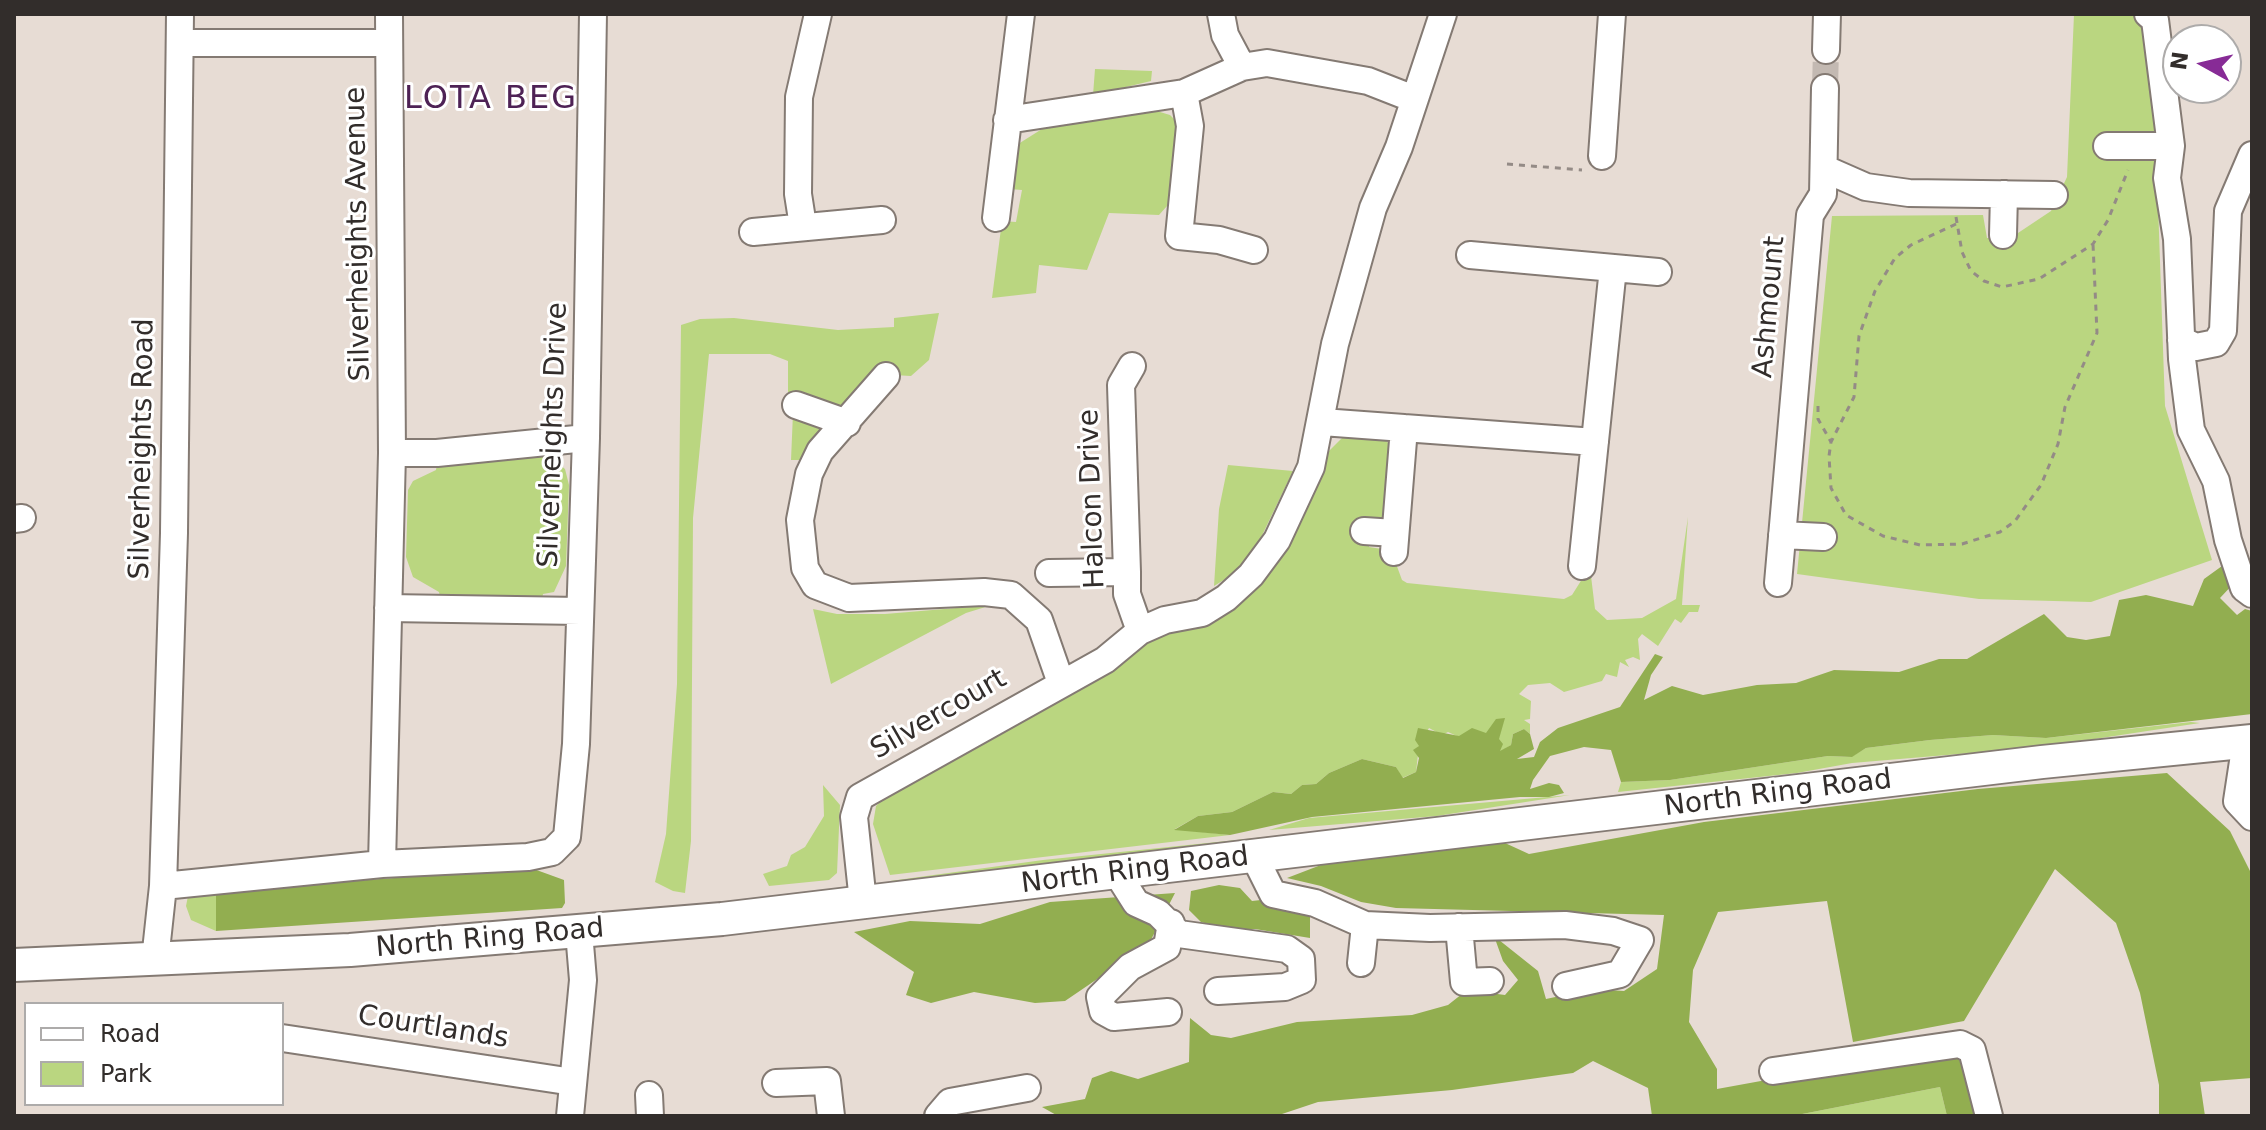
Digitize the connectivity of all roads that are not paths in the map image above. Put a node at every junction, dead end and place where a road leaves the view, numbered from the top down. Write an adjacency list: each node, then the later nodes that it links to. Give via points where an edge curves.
1 (180, 14): 11 (street, Silverheights Road)
2 (389, 14): 12 (street, Silverheights Avenue)
3 (593, 14): 42 (street, Silverheights Drive)
4 (818, 14): 28 (street, via 799,97 798,194)
5 (1021, 14): 18 (street)
6 (1221, 14): 14 (street, via 1225,35)
7 (1443, 14): 17 (street)
8 (1607, 14): 22 (street)
9 (1827, 14): 13 (street)
10 (2153, 16): 20 (street)
11 (181, 43): 12 (street); 62 (street, Silverheights Road)
12 (388, 43): 44 (street, Silverheights Avenue)
13 (1826, 50)
14 (1242, 67): 16 (street); 17 (street, via 1267,63 1368,81)
15 (1825, 88): 23 (street, Ashmount)
16 (1184, 93): 18 (street); 31 (street, via 1190,126 1179,236)
17 (1414, 99): 39 (street, via 1373,208 1335,344)
18 (1007, 120): 26 (street)
19 (2120, 146): 20 (street)
20 (2171, 146): 35 (street, via 2167,178 2177,239)
21 (2252, 155): 35 (street, via 2228,211 2223,331 2216,343 2196,347)
22 (1602, 156)
23 (1825, 169): 24 (street, via 1866,187); 46 (street, Ashmount, via 1823,194 1810,215)
24 (2004, 194): 25 (street); 30 (street)
25 (2054, 195)
26 (996, 218)
27 (882, 220): 28 (street)
28 (803, 226): 29 (street)
29 (753, 232)
30 (2003, 235)
31 (1254, 250)
32 (1470, 255): 33 (street, via 1534,269)
33 (1613, 268): 34 (street); 43 (street)
34 (1658, 272)
35 (2181, 340): 52 (street, via 2191,430 2216,481 2228,540 2244,588)
36 (1132, 366): 49 (street, Halcon Drive, via 1121,385)
37 (886, 376): 40 (street)
38 (796, 405): 40 (street)
39 (1322, 422): 41 (street); 55 (street, via 1300,494 1277,540 1251,575 1202,613)
40 (847, 423): 56 (street, via 820,451 803,493 801,555 815,585 849,598 1011,595 1039,620)
41 (1404, 428): 43 (street); 45 (street, via 1394,543)
42 (586, 438): 44 (street); 54 (street, Silverheights Drive)
43 (1595, 442): 48 (street)
44 (392, 453): 53 (street, Silverheights Avenue)
45 (1364, 531)
46 (1782, 535): 47 (street); 51 (street, Ashmount)
47 (1823, 537)
48 (1582, 566)
49 (1127, 572): 50 (street); 55 (street, Halcon Drive, via 1127,594)
50 (1049, 573)
51 (1778, 583)
52 (2252, 594)
53 (388, 608): 54 (street); 60 (street, Silverheights Avenue)
54 (580, 611): 60 (street, Silverheights Drive, via 567,837 552,852 528,857)
55 (1140, 631): 56 (street, Silvercourt, via 1105,660)
56 (1061, 683): 63 (street, Silvercourt, via 860,797 854,817)
57 (2249, 742): 58 (street, via 2237,801); 59 (main road, North Ring Road)
58 (2252, 817)
59 (1254, 856): 61 (main road, North Ring Road); 65 (street, via 1273,894 1315,903)
60 (382, 864): 62 (street)
61 (1117, 873): 63 (main road, North Ring Road); 64 (street, via 1136,903)
62 (163, 886): 68 (street, Silverheights Road)
63 (863, 902): 67 (main road, North Ring Road)
64 (1171, 923): 73 (street, via 1179,934 1287,949 1301,959 1302,980 1285,987); 74 (street, via 1167,947 1130,967 1100,997 1103,1011 1114,1017)
65 (1365, 925): 66 (street); 69 (street)
66 (1459, 927): 71 (street, via 1464,982); 72 (street, via 1565,925 1640,940 1620,974)
67 (579, 932): 68 (main road, North Ring Road); 77 (street, via 583,980)
68 (155, 960): 70 (main road, North Ring Road)
69 (1361, 963)
70 (14, 965)
71 (1490, 981)
72 (1566, 986)
73 (1218, 991)
74 (1168, 1012)
75 (284, 1038): 77 (street, Courtlands)
76 (1773, 1071): 83 (street, via 1960,1044 1972,1050)
77 (573, 1082): 80 (street)
78 (776, 1083): 81 (street, via 827,1081)
79 (1027, 1088): 82 (street, via 950,1102)
80 (570, 1116)
81 (831, 1116)
82 (938, 1116)
83 (1989, 1116)

